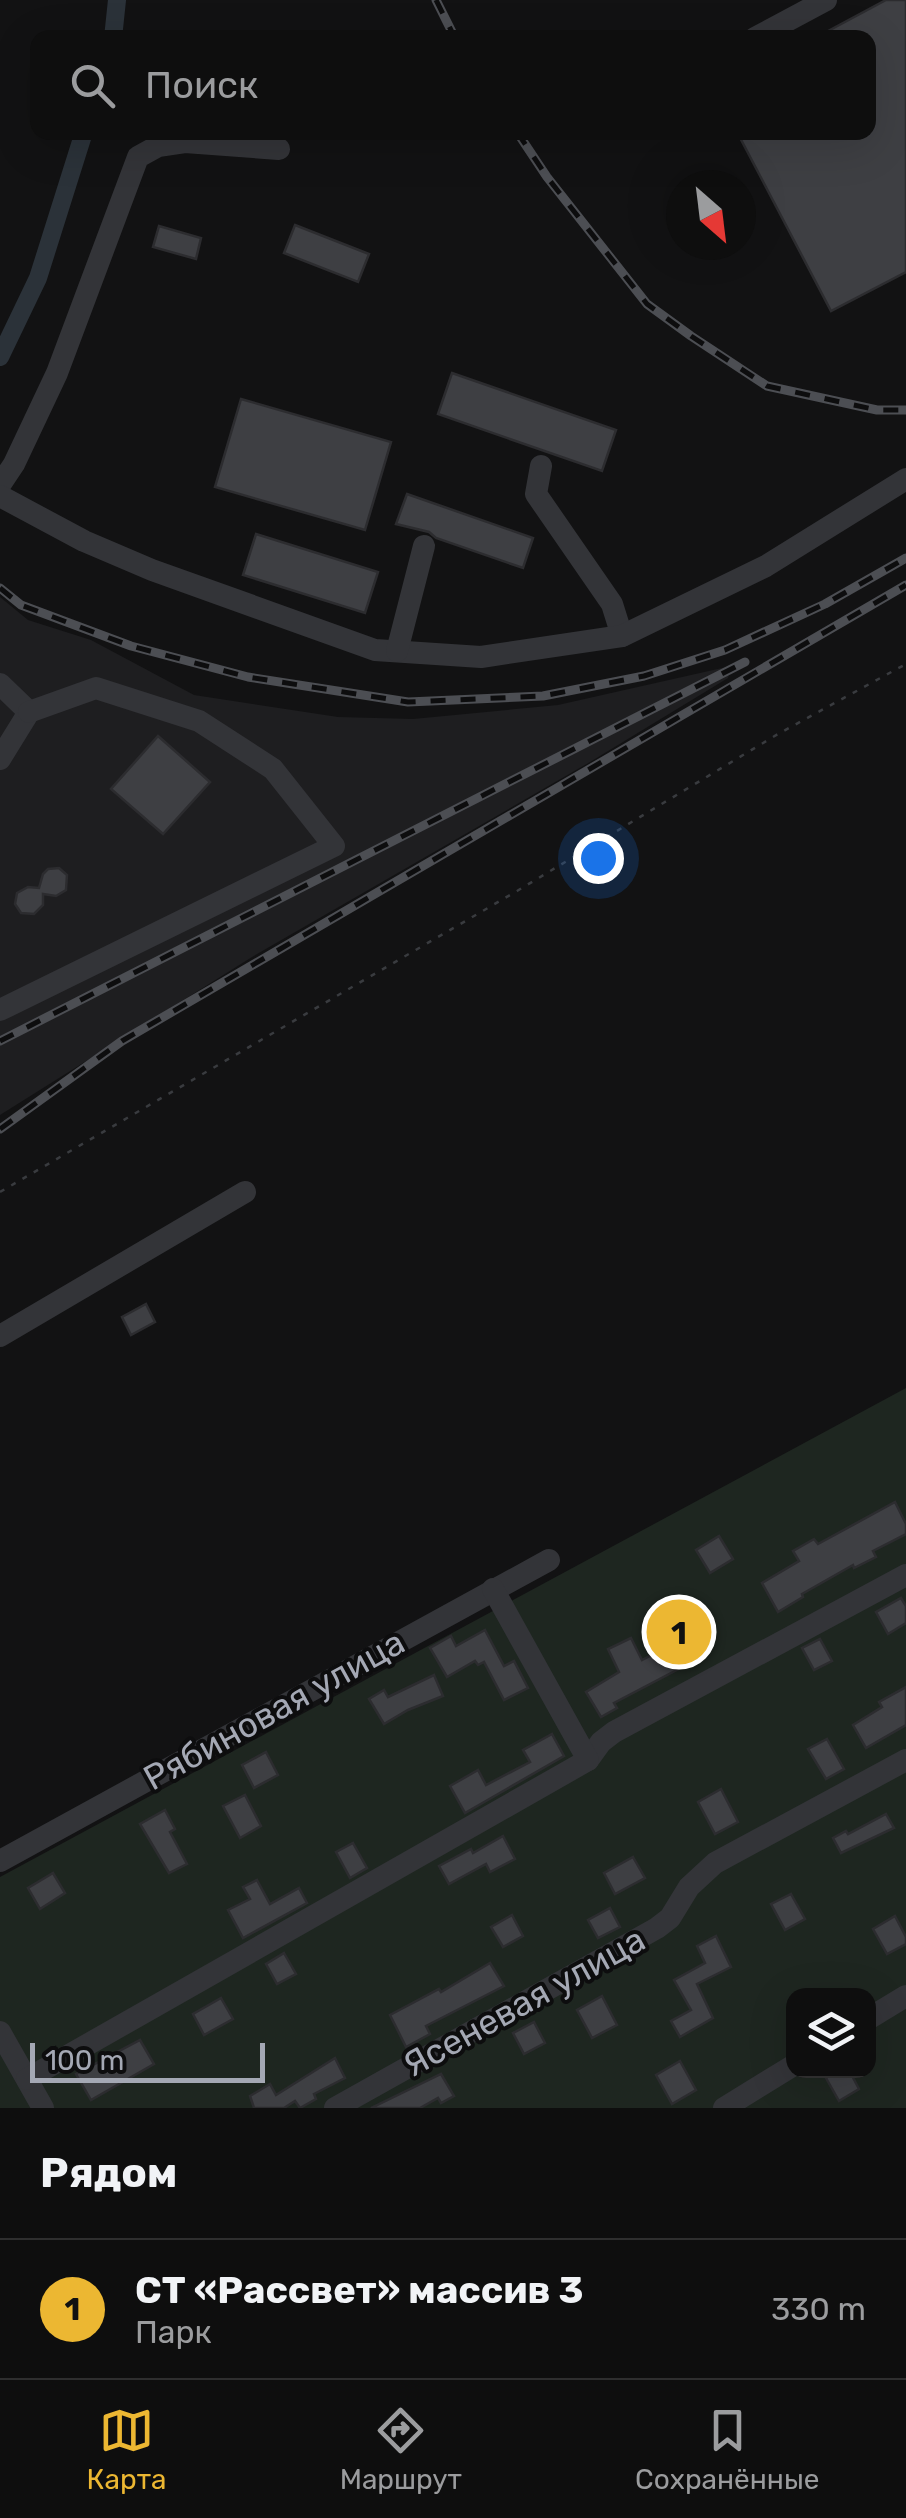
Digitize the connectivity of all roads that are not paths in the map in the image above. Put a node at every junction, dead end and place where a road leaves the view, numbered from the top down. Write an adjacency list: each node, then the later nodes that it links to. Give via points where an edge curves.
1 (826, 0): 2 (street)
2 (770, 30)
3 (279, 149): 6 (street, via 185,142 138,157 57,373)
4 (541, 466): 9 (street, via 536,494 612,604)
5 (906, 479): 9 (street, via 766,566)
6 (0, 485)
7 (0, 496): 10 (street, via 152,570 375,650)
8 (424, 546): 10 (street)
9 (622, 636): 10 (street, via 481,656)
10 (397, 651)
11 (0, 684): 12 (street)
12 (28, 712): 13 (street); 14 (street, via 96,688 199,721 274,769 334,846)
13 (0, 759)
14 (0, 1010)
15 (245, 1192): 16 (street)
16 (0, 1336)
17 (549, 1560): 19 (street, Рябиновая улица)
18 (906, 1576): 20 (street, via 614,1732)
19 (493, 1590): 20 (street); 22 (street, Рябиновая улица)
20 (588, 1760): 27 (street)
21 (906, 1760): 29 (street, Ясеневая улица, via 716,1863 658,1928)
22 (0, 1861)
23 (906, 1996): 24 (street)
24 (876, 2014)
25 (0, 2032): 27 (street)
26 (786, 2070): 30 (street)
27 (27, 2079): 28 (street)
28 (43, 2108)
29 (335, 2108)
30 (724, 2108)

